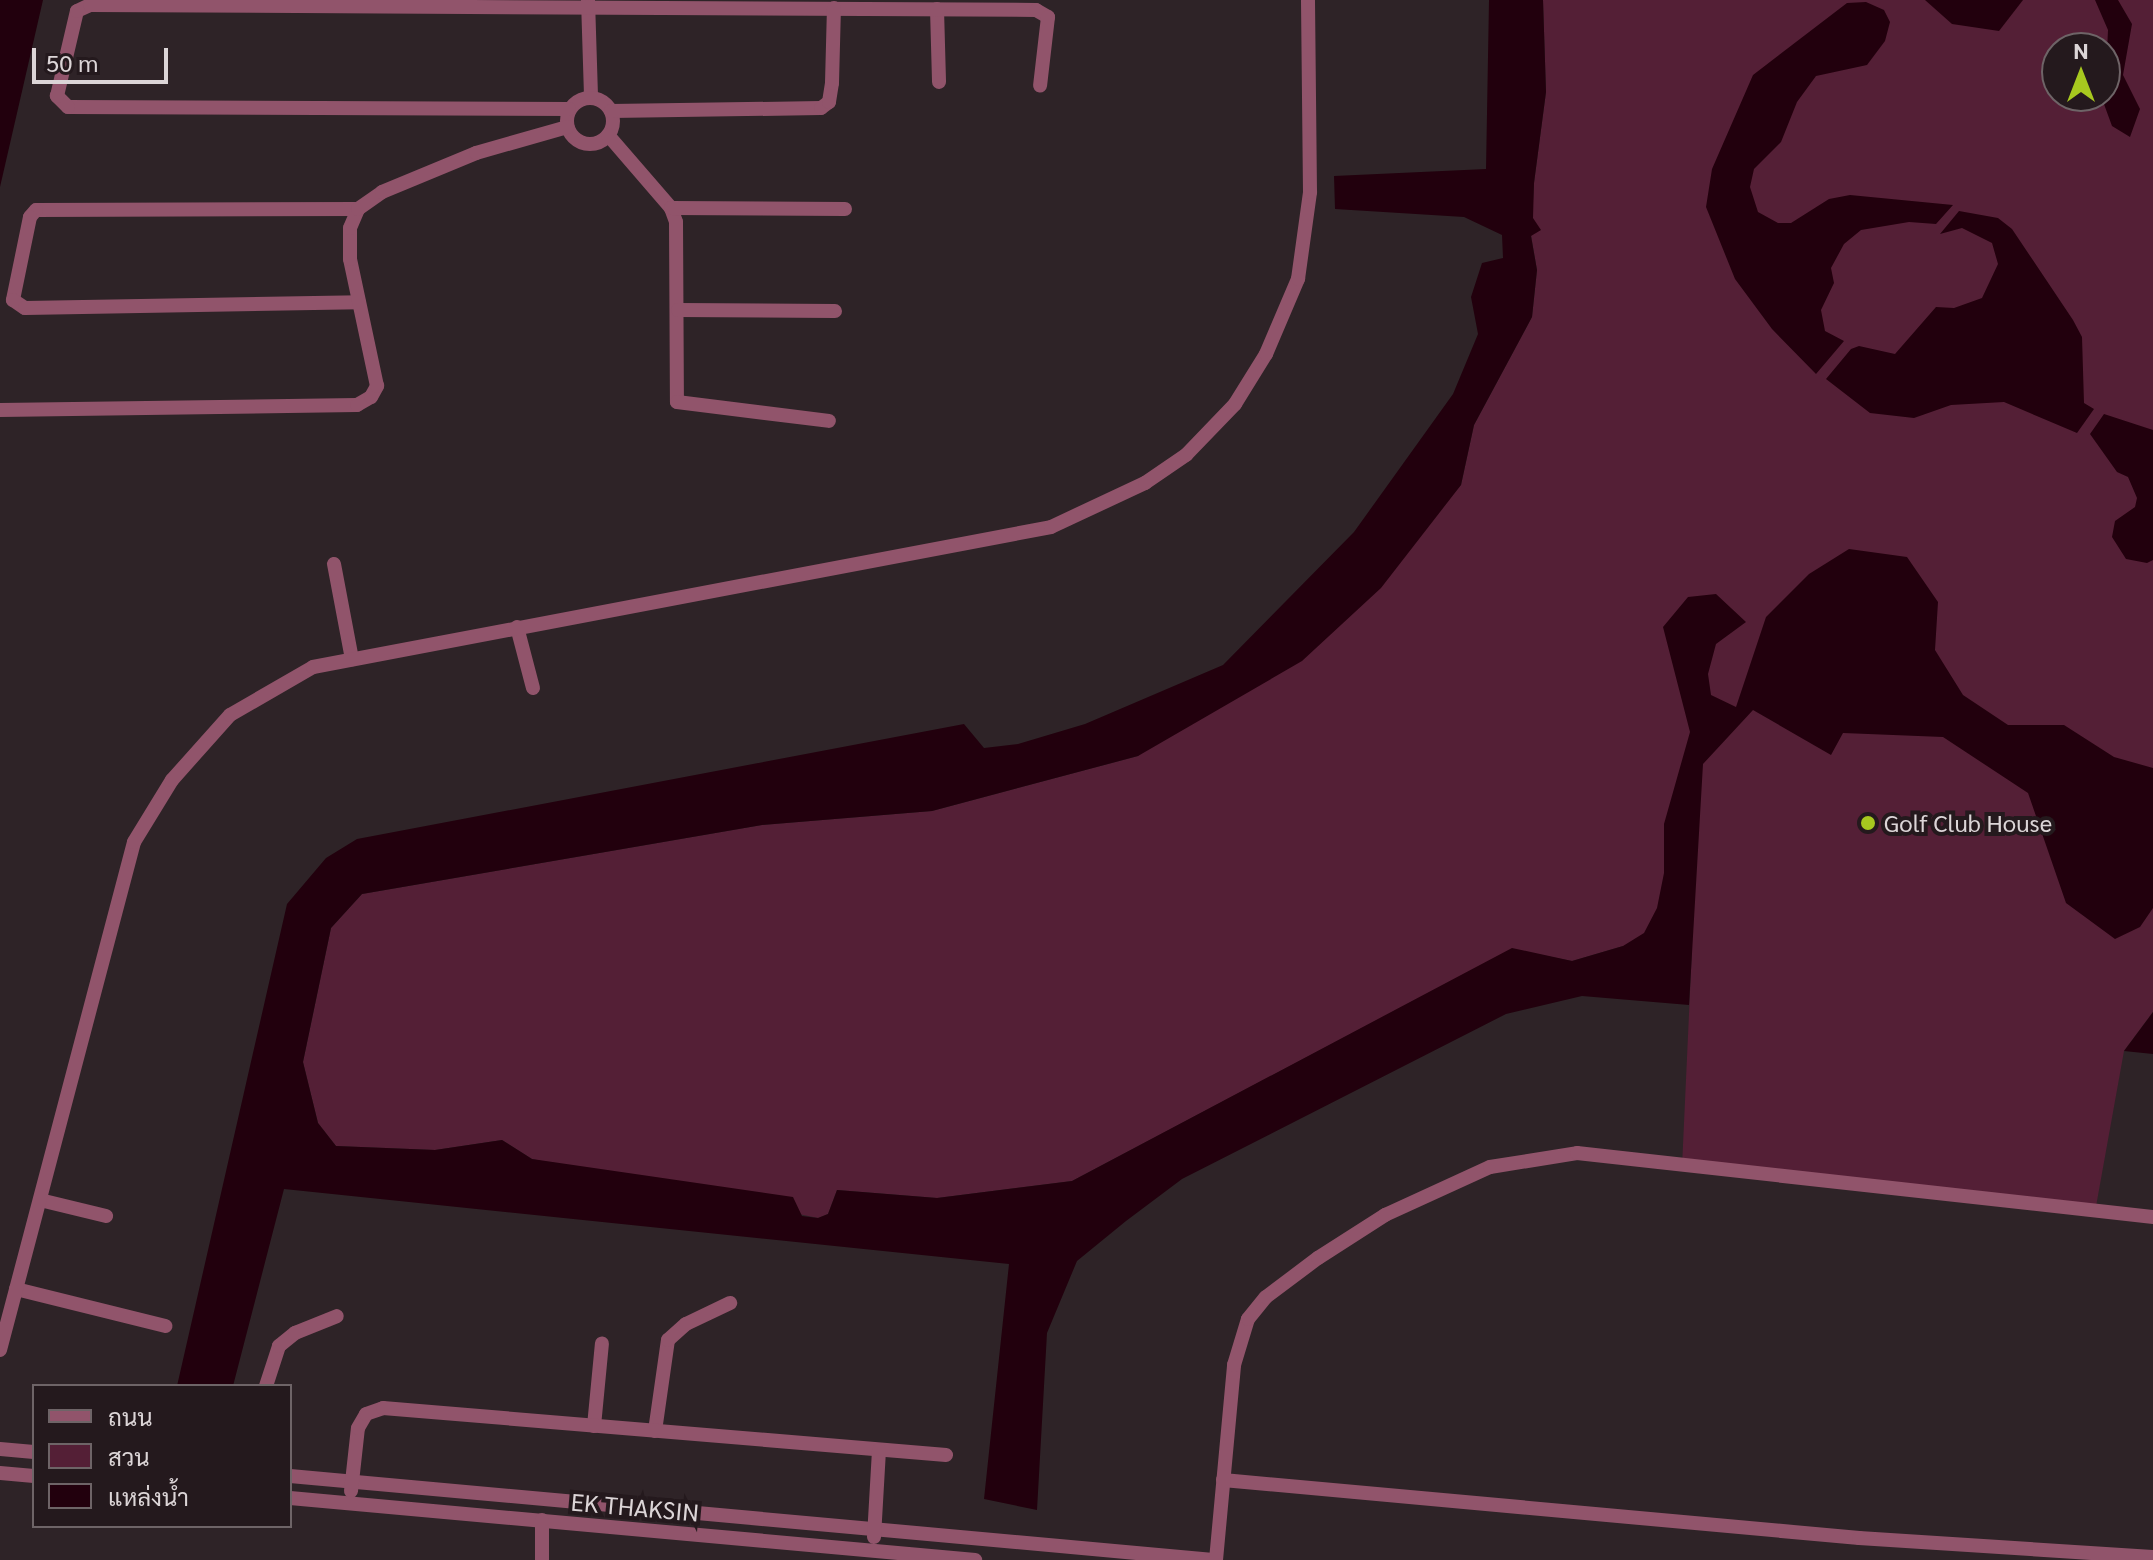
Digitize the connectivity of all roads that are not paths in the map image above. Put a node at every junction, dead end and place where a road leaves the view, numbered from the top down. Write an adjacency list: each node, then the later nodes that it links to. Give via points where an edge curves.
1 (1308, 0): 21 (street, via 1310,192 1304,257 1253,378 1186,455 1103,507 1051,527)
2 (588, 3): 3 (street); 7 (street); 8 (street, via 83,5 57,96 68,107)
3 (834, 8): 4 (street); 9 (street, via 832,83 829,102 821,108)
4 (937, 9): 5 (street); 6 (street, via 1043,12 1048,25)
5 (939, 82)
6 (1040, 86)
7 (591, 97): 8 (street); 9 (street)
8 (569, 109): 10 (street)
9 (611, 111): 11 (street)
10 (567, 127): 11 (street, via 585,144); 13 (street, via 476,153 382,192)
11 (608, 135): 12 (street)
12 (671, 208): 14 (street); 16 (street)
13 (358, 209): 15 (street, via 350,228); 15 (street, via 36,210 30,217 13,300 25,308)
14 (845, 209)
15 (359, 302): 18 (street, via 377,386 357,405)
16 (678, 310): 17 (street); 19 (street, via 676,394 682,406)
17 (835, 311)
18 (0, 410)
19 (829, 421)
20 (334, 564): 22 (street)
21 (517, 627): 22 (street); 23 (street)
22 (352, 659): 24 (street, via 313,667 230,715 172,780 134,842)
23 (533, 688)
24 (40, 1200): 25 (street); 27 (street)
25 (106, 1216)
26 (2153, 1217): 43 (street, via 1577,1153 1490,1167 1385,1215 1266,1297 1248,1319 1234,1365)
27 (16, 1289): 30 (street); 32 (street)
28 (730, 1303): 35 (street, via 686,1324 668,1340)
29 (337, 1316): 33 (street, via 295,1333 279,1346)
30 (166, 1326)
31 (602, 1343): 34 (street)
32 (0, 1350)
33 (267, 1384)
34 (594, 1426): 35 (street); 44 (street, via 383,1408 366,1414 358,1428)
35 (655, 1431): 37 (street)
36 (0, 1449): 38 (street)
37 (879, 1450): 39 (street); 48 (street)
38 (32, 1452)
39 (946, 1455)
40 (0, 1473): 41 (street)
41 (32, 1476)
42 (292, 1476): 44 (street)
43 (1223, 1480): 50 (street, via 1859,1538); 53 (street)
44 (352, 1482): 46 (street); 48 (street)
45 (292, 1498): 46 (street, EK THAKSIN)
46 (350, 1504): 47 (street, EK THAKSIN)
47 (542, 1520): 49 (street, EK THAKSIN); 51 (street)
48 (874, 1528): 49 (street); 53 (street)
49 (873, 1550): 52 (street, EK THAKSIN)
50 (2153, 1557)
51 (542, 1560)
52 (975, 1560)
53 (1215, 1560)

